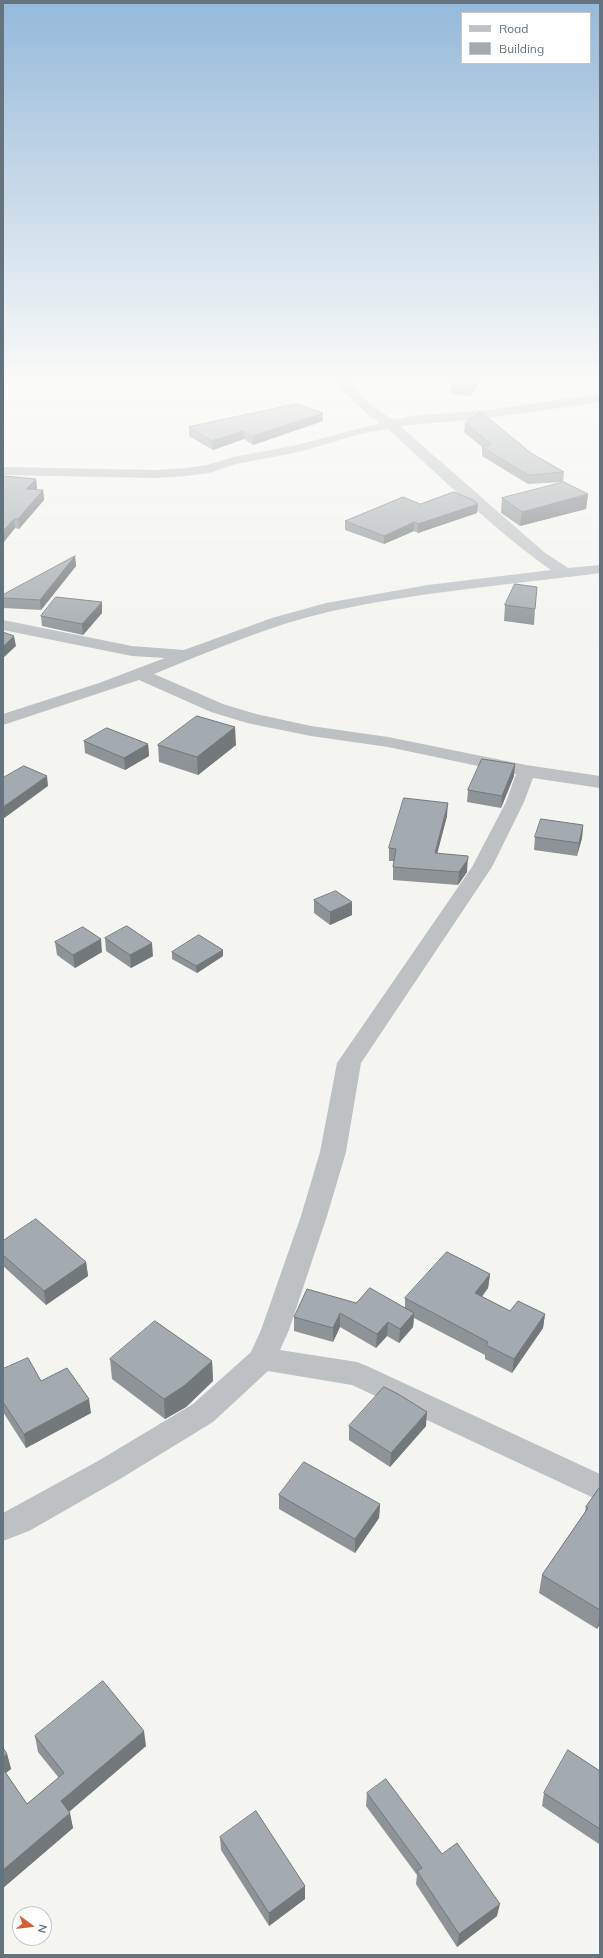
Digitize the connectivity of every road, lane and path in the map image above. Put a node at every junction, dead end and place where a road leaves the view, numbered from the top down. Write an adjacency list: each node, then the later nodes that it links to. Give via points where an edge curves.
1 (22, 471): 2 (street, via 156,474)
2 (191, 471)
3 (443, 471): 5 (street, via 539,555)
4 (600, 568): 5 (street)
5 (565, 574): 7 (street, via 412,592 326,608 242,633)
6 (3, 625): 7 (street, via 132,651)
7 (184, 655): 8 (street)
8 (140, 674): 9 (street); 10 (street, via 217,708 253,719 388,742)
9 (3, 720)
10 (526, 771): 11 (street); 12 (street, via 515,802 482,867 350,1063 333,1152 314,1216 275,1330)
11 (600, 782)
12 (262, 1359): 13 (street, via 357,1374); 14 (street, via 203,1413 18,1522)
13 (600, 1488)
14 (3, 1527)

